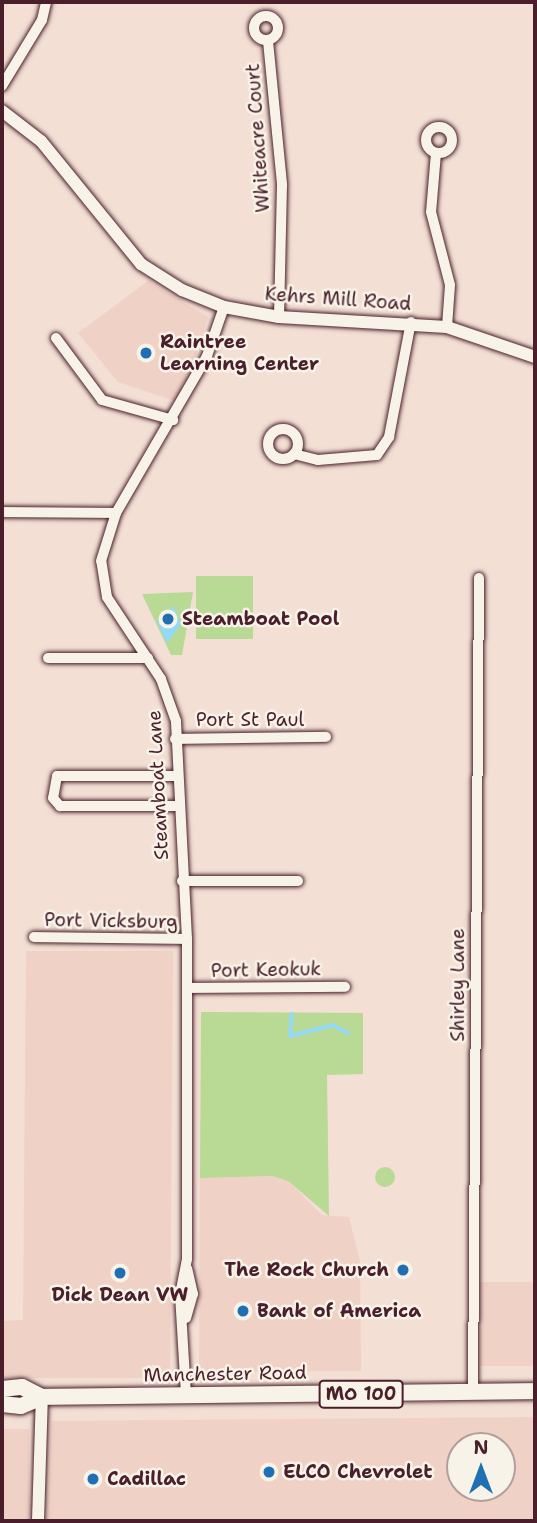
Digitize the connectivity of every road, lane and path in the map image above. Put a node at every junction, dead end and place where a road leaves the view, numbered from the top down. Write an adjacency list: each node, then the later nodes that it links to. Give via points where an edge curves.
1 (46, 2): 3 (street, via 42,20)
2 (268, 41): 7 (street, Whiteacre Court, via 282,185)
3 (2, 86)
4 (2, 111): 6 (street, Kehrs Mill Road, via 41,141 141,264)
5 (436, 153): 9 (street, via 431,212 450,285)
6 (223, 307): 7 (street, Kehrs Mill Road); 12 (street, Steamboat Lane, via 207,356)
7 (279, 317): 8 (street, Kehrs Mill Road)
8 (411, 322): 9 (street, Kehrs Mill Road); 13 (street, via 388,437 377,455 318,460)
9 (447, 327): 11 (street, Kehrs Mill Road)
10 (55, 338): 12 (street, via 102,400)
11 (535, 357)
12 (173, 419): 15 (street, Steamboat Lane)
13 (294, 454)
14 (2, 512): 15 (street)
15 (116, 513): 18 (street, Steamboat Lane, via 103,548 103,586)
16 (479, 578): 31 (street, Shirley Lane)
17 (48, 657): 18 (street)
18 (148, 657): 20 (street, Steamboat Lane, via 173,707)
19 (326, 737): 20 (street, Port St Paul)
20 (175, 739): 21 (street, Steamboat Lane)
21 (175, 776): 22 (street, Steamboat Lane); 22 (street, via 57,776 53,798 60,806)
22 (175, 806): 23 (street, Steamboat Lane)
23 (182, 881): 24 (street); 26 (street, Steamboat Lane)
24 (298, 881)
25 (34, 937): 26 (street, Port Vicksburg)
26 (187, 939): 28 (street, Steamboat Lane)
27 (345, 987): 28 (street, Port Keokuk)
28 (187, 988): 32 (street, Steamboat Lane, via 186,1268 193,1294 186,1318)
29 (2, 1389): 33 (highway, Manchester Road / MO 100, via 22,1387)
30 (535, 1391): 31 (highway, Manchester Road / MO 100)
31 (472, 1392): 32 (highway, Manchester Road / MO 100)
32 (186, 1395): 33 (highway, Manchester Road / MO 100)
33 (41, 1397): 34 (highway, Manchester Road / MO 100, via 22,1406); 35 (street)
34 (2, 1404)
35 (38, 1521)

